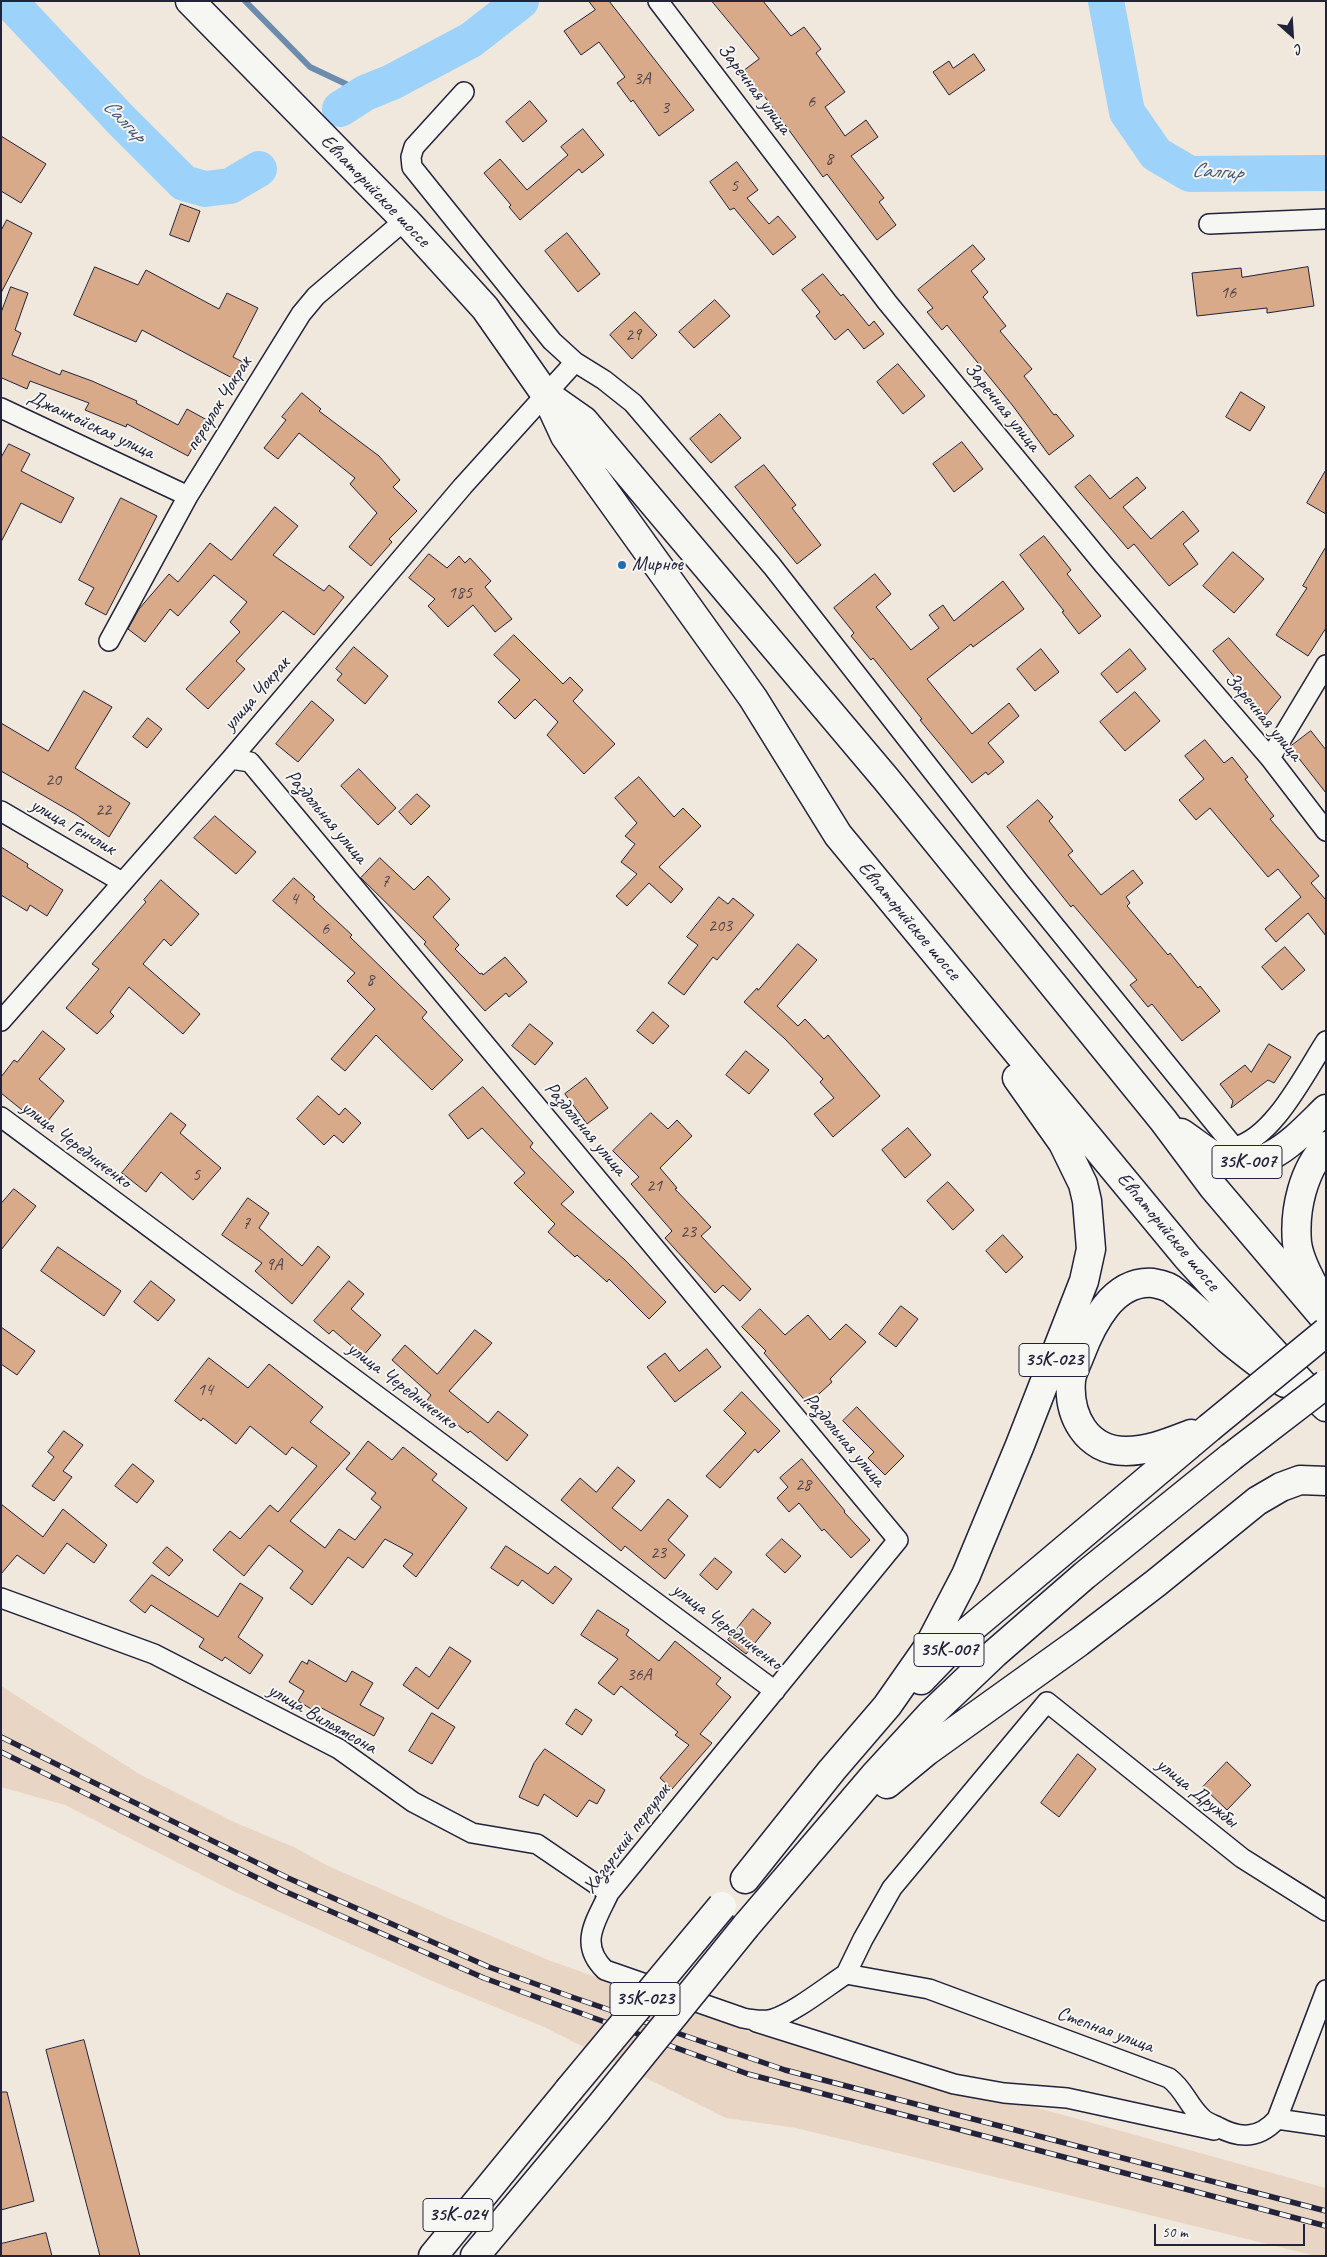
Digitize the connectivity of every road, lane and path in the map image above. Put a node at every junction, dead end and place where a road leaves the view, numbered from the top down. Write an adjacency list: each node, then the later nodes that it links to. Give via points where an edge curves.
1 (190, 1): 5 (main road, Евпаторийское шоссе)
2 (658, 1): 13 (street, Заречная улица, via 887,302 1104,565)
3 (464, 92): 7 (street, via 414,147 410,157 412,167 552,341)
4 (1326, 219): 6 (street)
5 (405, 220): 8 (main road, Евпаторийское шоссе, via 485,308); 10 (street, переулок Чокрак, via 316,296 301,314)
6 (1209, 224)
7 (575, 362): 8 (street, улица Чокрак); 20 (street, via 633,403 772,566 1019,882 1234,1146 1252,1140 1273,1122)
8 (546, 394): 14 (street, улица Чокрак); 17 (main road, Евпаторийское шоссе, via 565,436 753,698); 23 (main road, Евпаторийское шоссе, via 584,421 886,779)
9 (1, 408): 10 (street, Джанкойская улица)
10 (188, 496): 11 (street, переулок Чокрак)
11 (109, 641)
12 (1326, 665): 13 (street)
13 (1270, 758): 16 (street, Заречная улица)
14 (230, 759): 18 (street, улица Чокрак); 35 (street, Раздольная улица, via 250,762)
15 (1, 811): 18 (street, улица Генчлик)
16 (1326, 831)
17 (838, 835): 30 (main road, Евпаторийское шоссе, via 1187,1257); 39 (main road, 35К-023, via 1063,1143 1087,1201 1090,1248 1084,1281 1020,1445 966,1575 929,1646 887,1706)
18 (122, 882): 19 (street, улица Чокрак)
19 (1, 1022)
20 (1326, 1041)
21 (1326, 1109): 23 (main road, 35К-007, via 1284,1149 1246,1162 1228,1161 1213,1155)
22 (1, 1117): 37 (street, улица Чередниченко)
23 (1162, 1120): 26 (main road, Евпаторийское шоссе, via 1213,1187)
24 (1326, 1146): 25 (main road, via 1315,1157 1301,1193 1297,1244)
25 (1326, 1310)
26 (1326, 1320)
27 (1326, 1332): 32 (main road, bridge)
28 (1326, 1384): 33 (main road, 35К-023, bridge)
29 (1326, 1403): 33 (main road)
30 (1326, 1407)
31 (1326, 1416): 32 (main road, via 1228,1339 1173,1289 1153,1283 1118,1293 1106,1304 1086,1339 1071,1378 1074,1414 1083,1431 1106,1448 1125,1451 1151,1448)
32 (1209, 1428): 39 (main road, 35К-007, via 967,1632 881,1721)
33 (1237, 1463): 38 (main road, via 978,1693); 41 (main road, 35К-023, via 1085,1575 994,1654 874,1776)
34 (1326, 1481): 38 (main road, via 1300,1480 1257,1502 1080,1642 927,1751)
35 (898, 1540): 37 (street, Хазарский переулок)
36 (1, 1598): 40 (street, улица Вильямсона, via 154,1654 339,1749 413,1802 472,1833 537,1844)
37 (776, 1691): 40 (street, Хазарский переулок)
38 (887, 1784): 41 (main road)
39 (745, 1879): 42 (main road, 35К-007)
40 (609, 1893): 46 (street, Хазарский переулок, via 590,1940 597,1962 605,1970)
41 (773, 1893): 53 (main road, 35К-023, bridge)
42 (722, 1906): 50 (main road, 35К-023, bridge)
43 (1326, 1911): 44 (street, улица Дружбы, via 1242,1858 1047,1702 892,1888)
44 (846, 1974): 46 (street, Хазарский переулок, via 773,2019); 49 (street, Степная улица, via 929,1989 1169,2078 1180,2086 1201,2118)
45 (1326, 1990): 47 (street)
46 (743, 2018): 49 (street, via 954,2084 1004,2093 1067,2098)
47 (1277, 2119): 48 (street); 49 (street, Степная улица, via 1268,2130 1250,2136)
48 (1326, 2126)
49 (1230, 2134)
50 (503, 2173): 51 (main road, 35К-024); 52 (main road, 35К-023)
51 (412, 2256)
52 (433, 2256)
53 (474, 2256)

